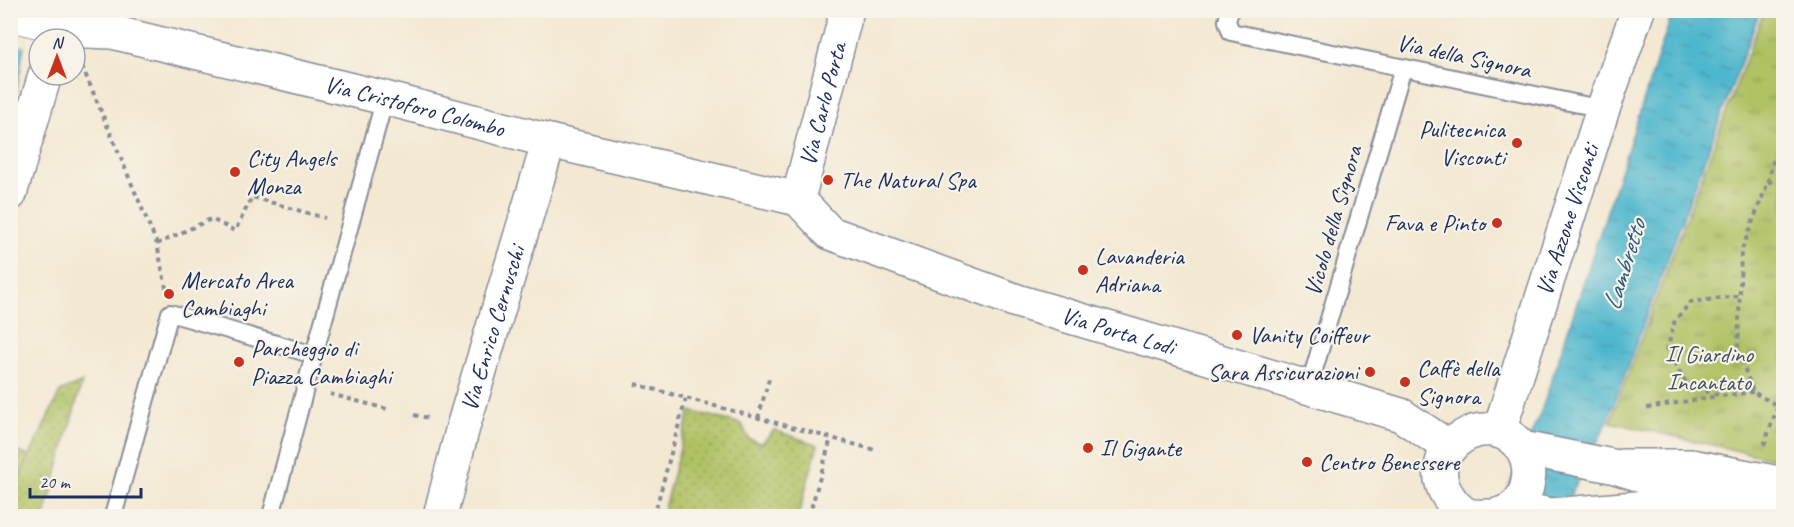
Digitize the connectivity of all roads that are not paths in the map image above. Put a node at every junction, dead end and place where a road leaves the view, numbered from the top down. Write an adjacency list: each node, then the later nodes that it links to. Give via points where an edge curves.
1 (847, 10): 11 (street, Via Carlo Porta)
2 (1230, 10): 5 (lane, Via della Signora, via 1227,21 1231,32)
3 (1638, 10): 8 (street, Via Azzone Visconti)
4 (87, 33): 7 (street, Via Cristoforo Colombo, via 112,32)
5 (1403, 68): 8 (lane, Via della Signora); 13 (lane, Vicolo della Signora)
6 (41, 87): 10 (street)
7 (384, 98): 9 (street, Via Cristoforo Colombo); 12 (lane)
8 (1603, 109): 14 (street, Via Azzone Visconti)
9 (549, 141): 11 (street, Via Cristoforo Colombo); 23 (street, Via Enrico Cernuschi)
10 (10, 194)
11 (798, 199): 13 (street, Via Porta Lodi, via 830,233 1017,301)
12 (314, 355): 21 (lane, via 170,313); 22 (lane)
13 (1309, 387): 15 (street, Via Porta Lodi, via 1401,415)
14 (1510, 440): 15 (street, via 1485,429 1464,434); 16 (street); 20 (street, Via Azzone Visconti, via 1529,467 1527,488)
15 (1449, 447): 20 (street, via 1440,468 1443,489)
16 (1612, 466): 17 (street, via 1691,466); 18 (street)
17 (1768, 481)
18 (1724, 501): 19 (street); 24 (street)
19 (1784, 510)
20 (1476, 513): 24 (street)
21 (113, 516)
22 (271, 516)
23 (440, 516)
24 (1555, 516)

